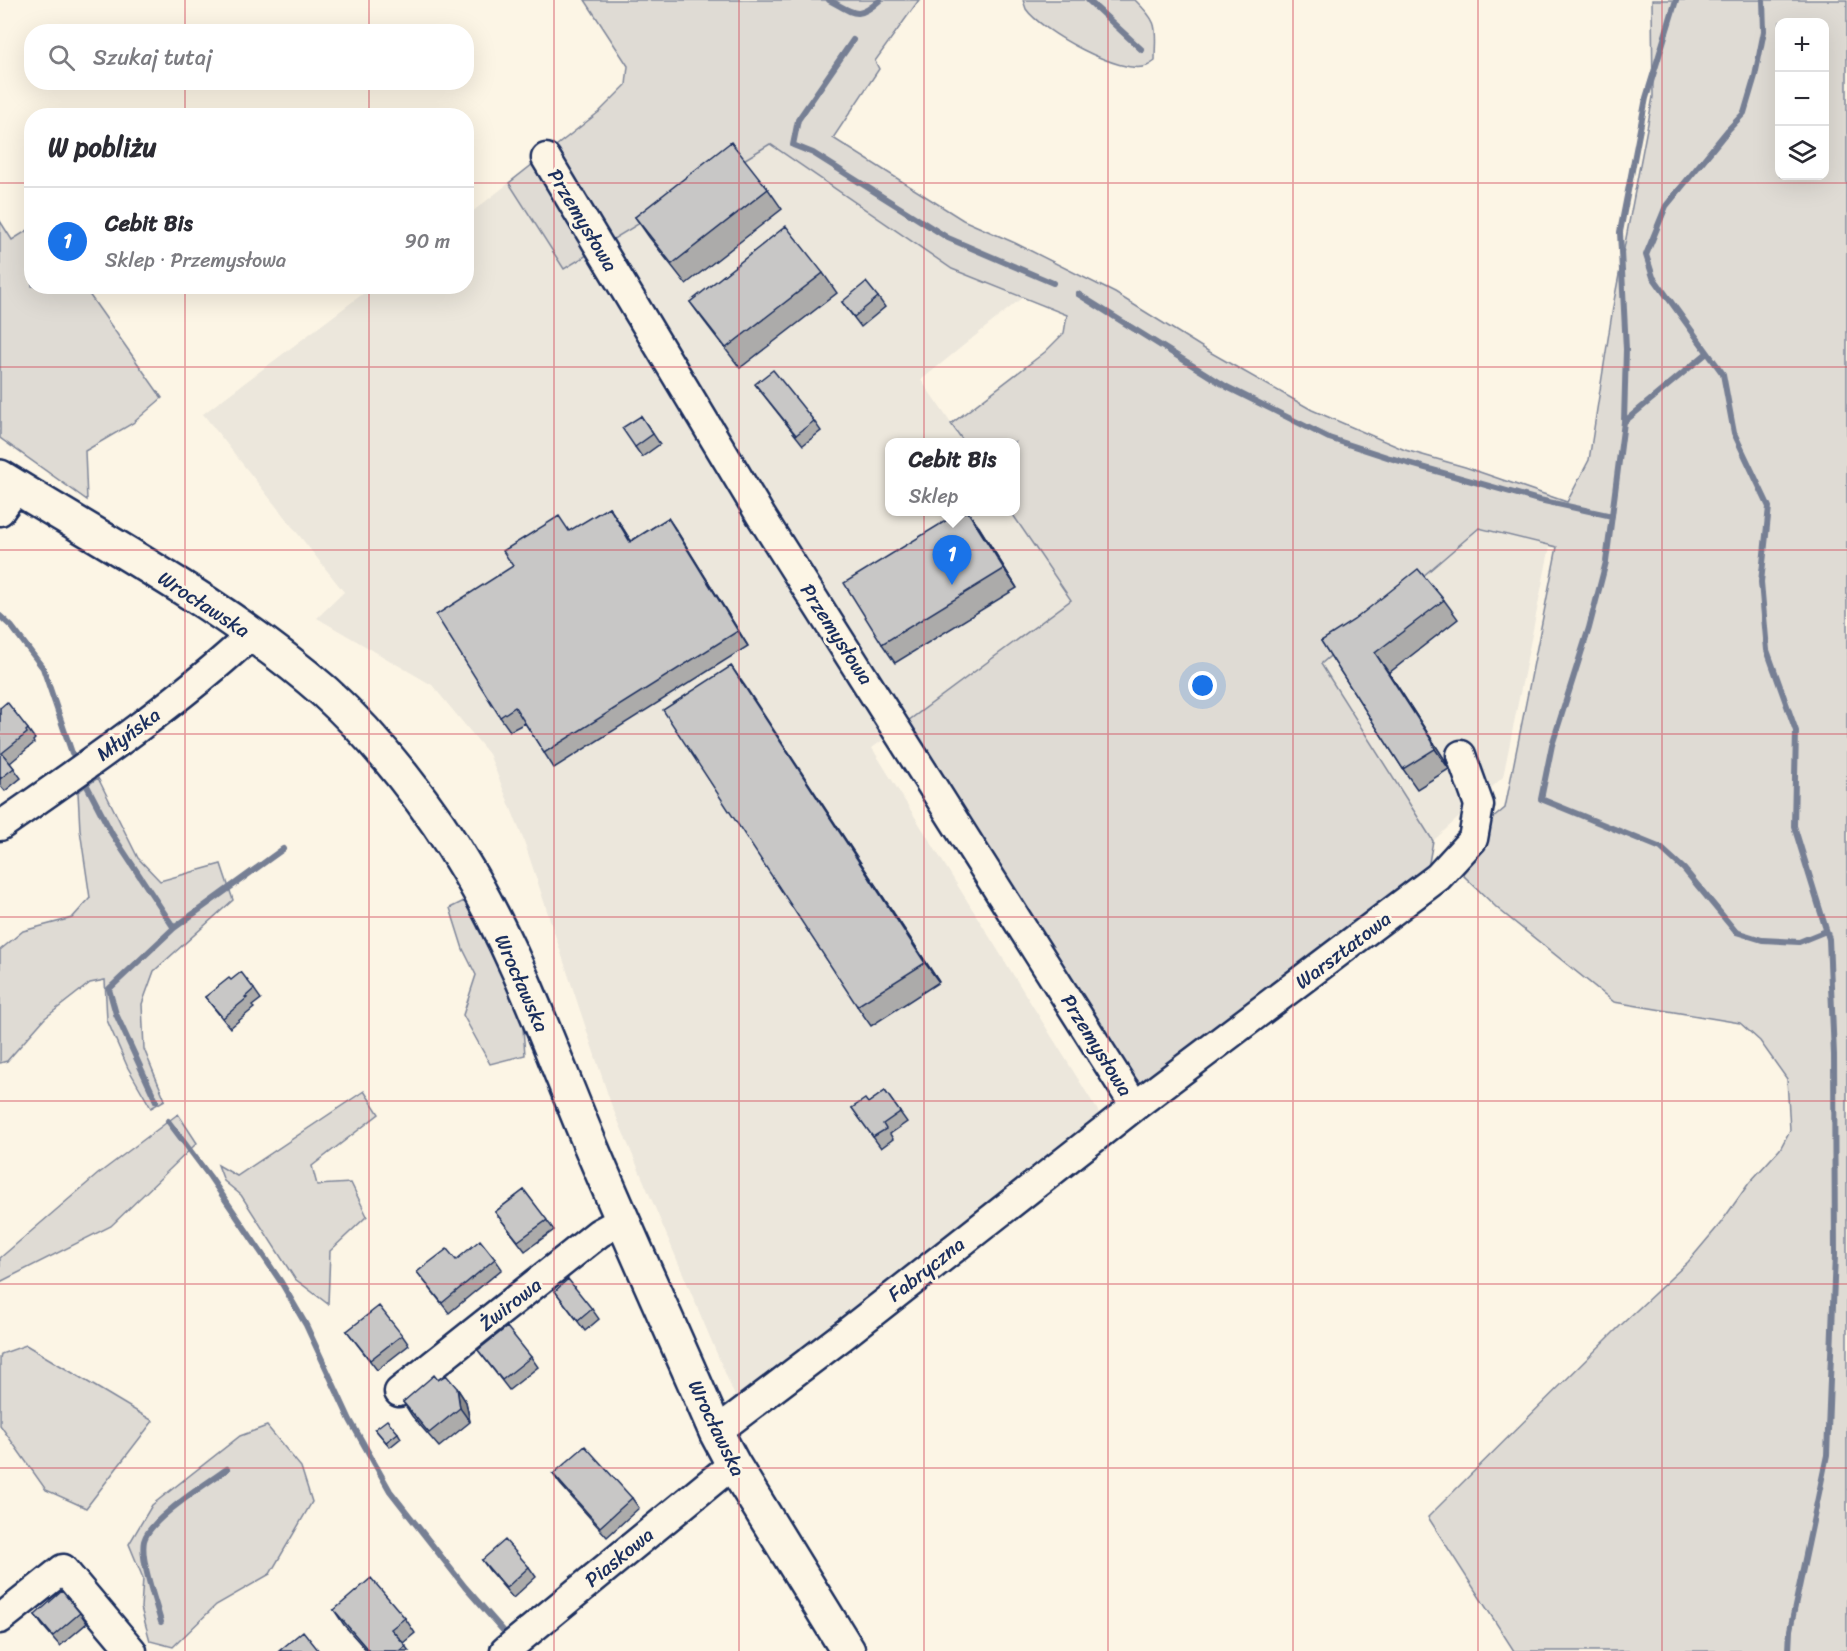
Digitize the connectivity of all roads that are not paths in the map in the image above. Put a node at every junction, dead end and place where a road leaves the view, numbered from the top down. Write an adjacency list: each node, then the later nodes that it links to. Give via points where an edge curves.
1 (546, 158): 6 (street, Przemysłowa, via 761,516)
2 (6, 492): 3 (main road, Wrocławska, via 198,599)
3 (251, 635): 5 (street, Młyńska, via 198,682); 7 (main road, Wrocławska, via 327,694 370,739 435,820 468,871 506,945)
4 (1461, 755): 6 (street, Warsztatowa, via 1479,806 1473,839 1438,877)
5 (0, 826)
6 (1136, 1106): 9 (street, Fabryczna)
7 (623, 1220): 8 (street, Żwirowa, via 599,1233); 9 (main road, Wrocławska)
8 (399, 1392)
9 (716, 1432): 10 (main road, Wrocławska)
10 (733, 1464): 13 (street, Piaskowa); 14 (main road, Wrocławska)
11 (0, 1619): 12 (street, via 63,1569)
12 (132, 1651)
13 (505, 1651)
14 (848, 1651)

